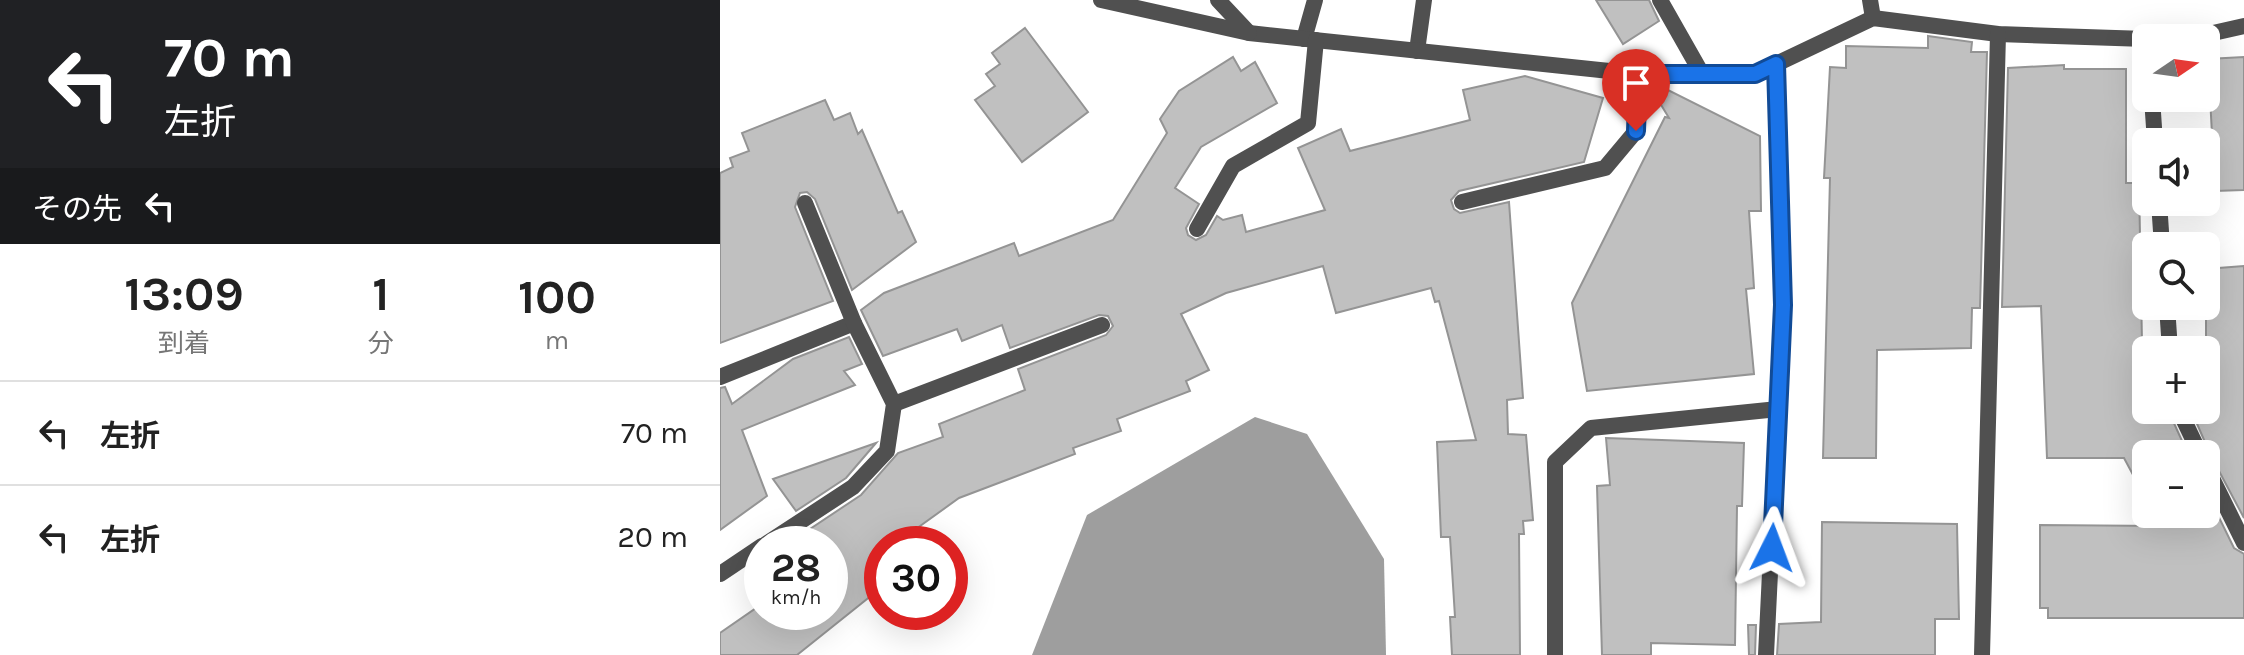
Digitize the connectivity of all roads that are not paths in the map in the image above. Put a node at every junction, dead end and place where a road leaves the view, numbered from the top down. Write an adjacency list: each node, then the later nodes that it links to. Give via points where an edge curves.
1 (1101, 0): 10 (street)
2 (1218, 0): 10 (street)
3 (1315, 0): 13 (street)
4 (1424, 0): 14 (street)
5 (1660, 0): 17 (street)
6 (1870, 0): 7 (street)
7 (1873, 18): 11 (street); 15 (street)
8 (2244, 26): 9 (street)
9 (2220, 31)
10 (1249, 33): 13 (street)
11 (1998, 34): 12 (street); 33 (street)
12 (2132, 39)
13 (1310, 40): 14 (street); 20 (street, via 1308,123 1233,166)
14 (1417, 51): 16 (street)
15 (1776, 64): 17 (street, via 1755,74); 25 (street, via 1783,305)
16 (1638, 74): 17 (street); 18 (street, via 1636,131 1605,168)
17 (1702, 74)
18 (1462, 202)
19 (805, 203): 21 (street)
20 (1197, 229)
21 (854, 323): 23 (street); 24 (street)
22 (1102, 325): 24 (street)
23 (720, 377)
24 (894, 404): 27 (street, via 887,451 853,487)
25 (1778, 409): 31 (street, via 1591,428 1555,462); 32 (street)
26 (2220, 494): 28 (street)
27 (793, 526)
28 (2244, 543)
29 (744, 558): 30 (street)
30 (720, 574)
31 (1555, 655)
32 (1766, 655)
33 (1982, 655)

